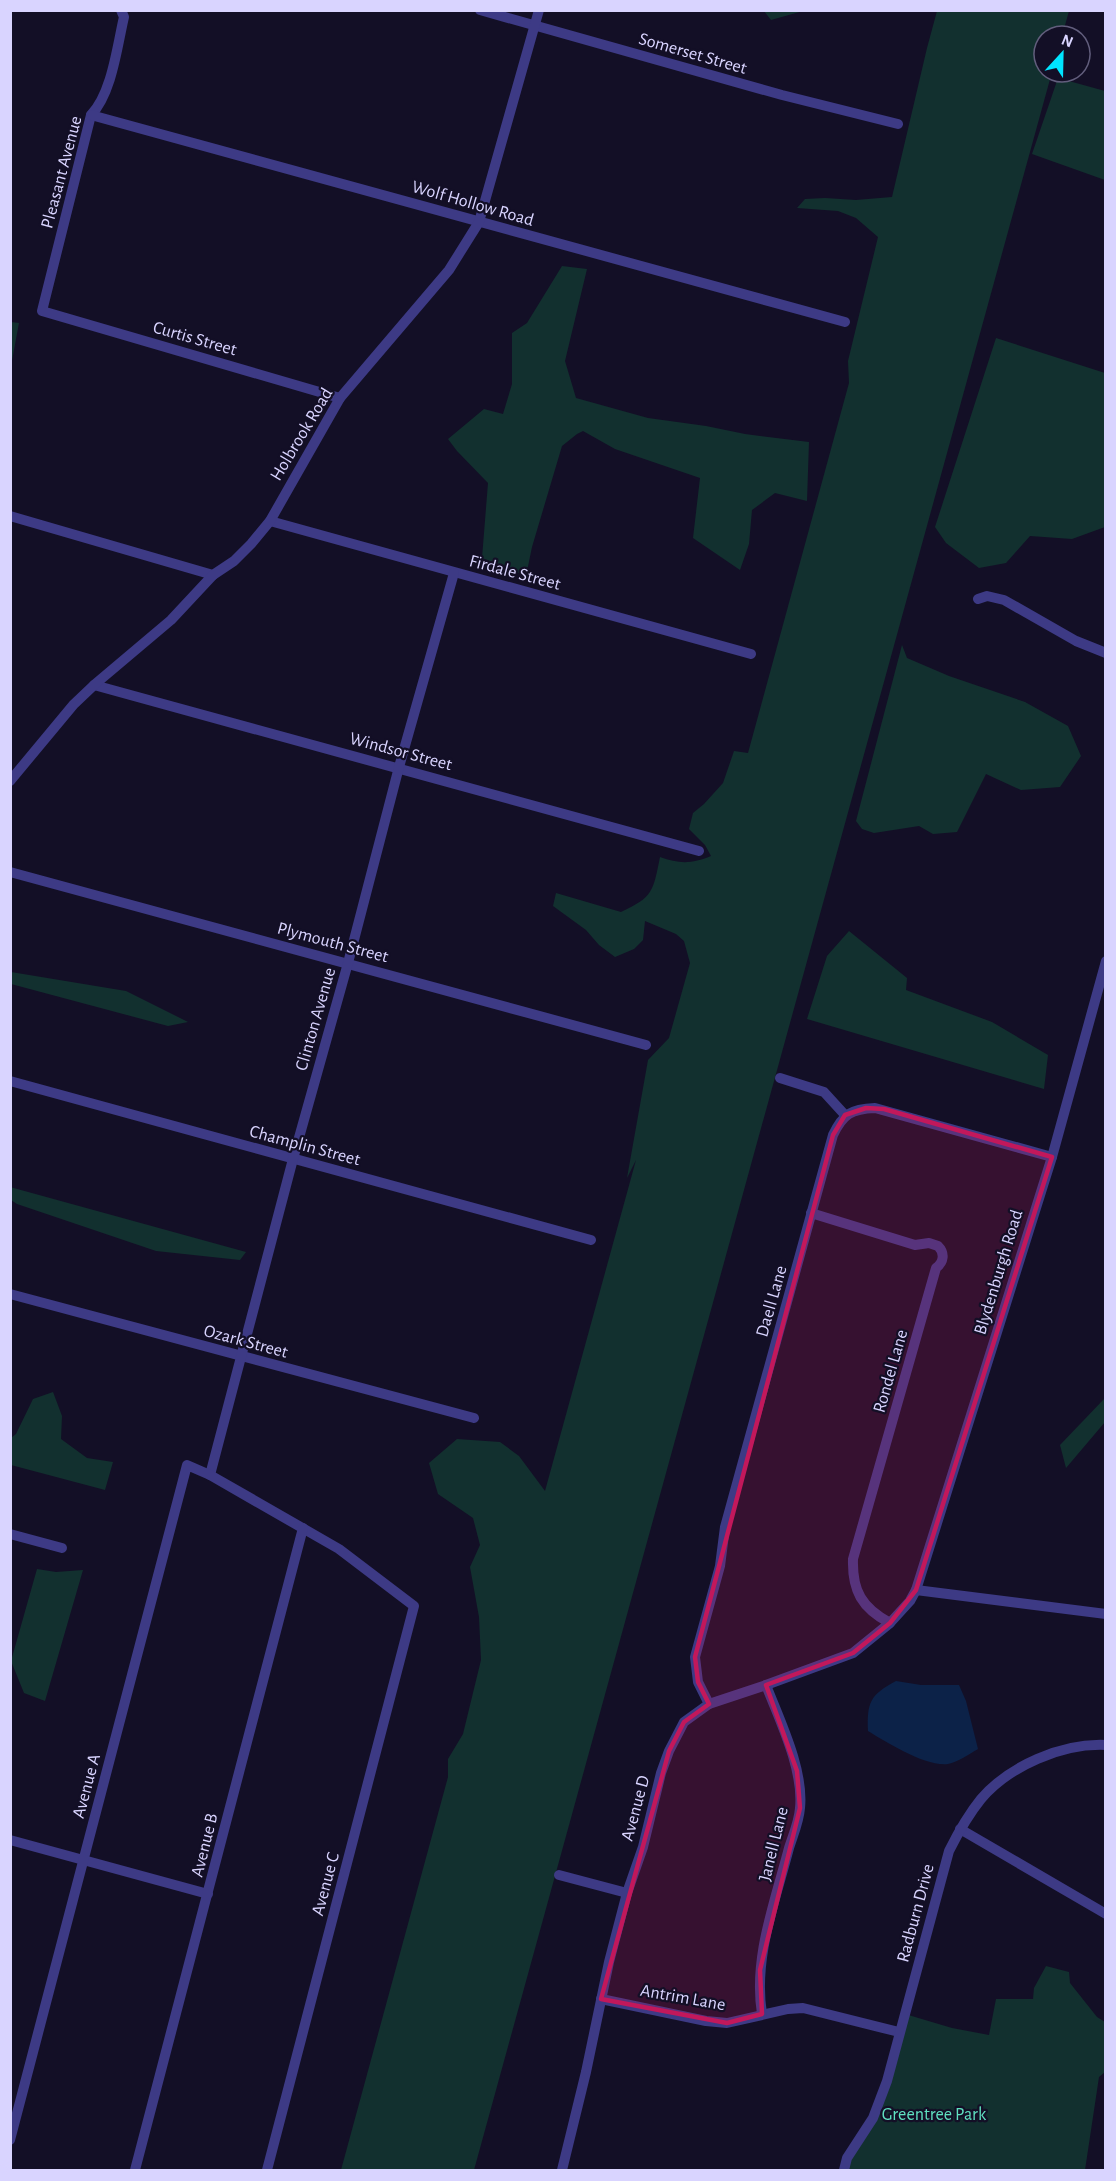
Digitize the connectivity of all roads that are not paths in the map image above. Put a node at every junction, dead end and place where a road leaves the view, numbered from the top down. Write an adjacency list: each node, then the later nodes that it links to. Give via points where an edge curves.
1 (121, 10): 5 (street, Pleasant Avenue, via 124,17 105,94)
2 (480, 10): 4 (street, Somerset Street)
3 (539, 10): 4 (street, Holbrook Road)
4 (534, 27): 6 (street, Somerset Street); 7 (street, Holbrook Road)
5 (92, 115): 7 (street, Wolf Hollow Road); 8 (street, Pleasant Avenue)
6 (898, 124)
7 (478, 222): 9 (street, Wolf Hollow Road); 10 (street, Holbrook Road, via 449,270)
8 (42, 311): 10 (street, Curtis Street)
9 (845, 322)
10 (340, 398): 12 (street, Holbrook Road)
11 (10, 516): 14 (street)
12 (270, 521): 13 (street, Firdale Street); 14 (street, Holbrook Road, via 234,561)
13 (454, 573): 17 (street, Firdale Street); 19 (street, Clinton Avenue)
14 (213, 575): 18 (street, Holbrook Road, via 171,620)
15 (978, 598): 16 (street, via 1004,600 1076,641)
16 (1106, 653)
17 (751, 654)
18 (94, 684): 19 (street, Windsor Street); 20 (street, Holbrook Road)
19 (399, 767): 21 (street, Windsor Street); 24 (street, Clinton Avenue)
20 (10, 781)
21 (699, 851)
22 (10, 872): 24 (street, Plymouth Street)
23 (1106, 961): 29 (street, Blydenburgh Road)
24 (348, 963): 25 (street, Plymouth Street); 30 (street, Clinton Avenue)
25 (646, 1045)
26 (780, 1078): 28 (street, via 824,1092)
27 (10, 1081): 30 (street, Champlin Street)
28 (845, 1115): 29 (street, via 866,1108 884,1109); 31 (street, Daell Lane, via 833,1135)
29 (1052, 1157): 40 (street, Blydenburgh Road)
30 (293, 1159): 32 (street, Champlin Street); 34 (street, Clinton Avenue)
31 (811, 1213): 42 (street, Rondel Lane, via 915,1245 929,1243 938,1246 943,1254 853,1559 858,1594 875,1615); 44 (street, Daell Lane, via 725,1527 720,1566 698,1645 698,1682)
32 (591, 1240)
33 (10, 1294): 34 (street, Ozark Street)
34 (240, 1356): 35 (street, Ozark Street); 36 (street, Clinton Avenue)
35 (474, 1418)
36 (210, 1475): 37 (street); 48 (street, Avenue A, via 187,1466)
37 (303, 1528): 51 (street, Avenue B); 58 (street, Avenue C, via 339,1549 414,1606)
38 (10, 1534): 39 (street)
39 (62, 1548)
40 (916, 1590): 41 (street); 42 (street, Avenue D)
41 (1106, 1614)
42 (890, 1623): 43 (street, Avenue D, via 853,1653)
43 (766, 1685): 44 (street, Avenue D); 54 (street, Janell Lane, via 797,1771 800,1808 766,1937 760,1970)
44 (709, 1704): 50 (street, Avenue D, via 684,1722 669,1751)
45 (1106, 1745): 46 (street, Radburn Drive, via 1070,1748 1043,1756 1012,1773 980,1801)
46 (960, 1829): 52 (street); 55 (street, Radburn Drive, via 949,1851)
47 (10, 1840): 48 (street)
48 (83, 1861): 51 (street); 56 (street, Avenue A)
49 (559, 1875): 50 (street)
50 (627, 1893): 53 (street, Avenue D)
51 (208, 1894): 57 (street, Avenue B)
52 (1106, 1914)
53 (601, 1999): 54 (street, Antrim Lane, via 727,2023); 59 (street, Avenue D)
54 (762, 2014): 55 (street, Antrim Lane, via 803,2008)
55 (899, 2032): 60 (street, Radburn Drive, via 873,2118 847,2158)
56 (10, 2140)
57 (135, 2170)
58 (267, 2170)
59 (562, 2170)
60 (844, 2170)

